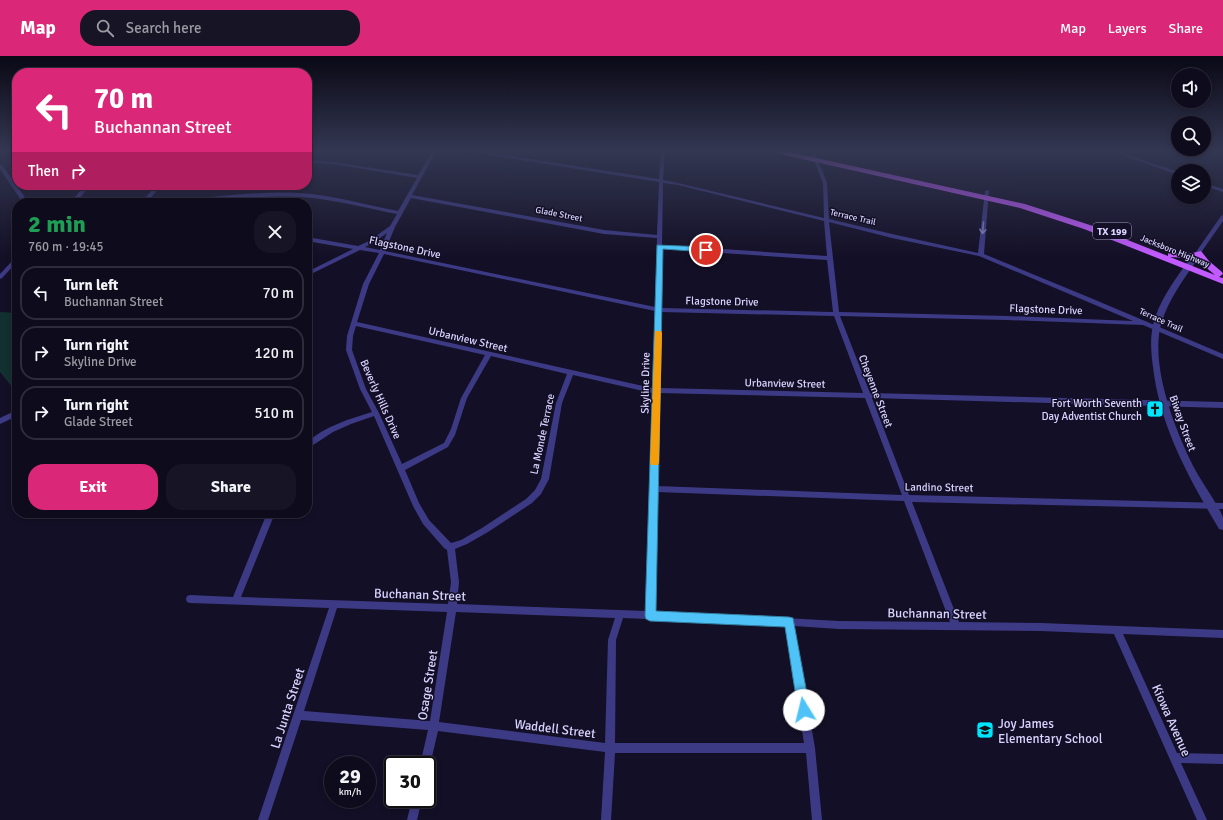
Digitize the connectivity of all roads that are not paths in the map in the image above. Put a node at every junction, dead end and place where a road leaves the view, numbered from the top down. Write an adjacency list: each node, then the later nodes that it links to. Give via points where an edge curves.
1 (414, 186): 10 (street, Beverly Hills Drive)
2 (661, 186): 19 (street, Skyline Drive)
3 (681, 186): 17 (street, Terrace Trail)
4 (825, 186): 17 (street, Cheyenne Street)
5 (939, 186): 11 (main road, Jacksboro Highway / TX 199)
6 (1211, 187): 9 (street)
7 (84, 190): 12 (street)
8 (155, 190): 13 (street)
9 (1223, 191)
10 (409, 196): 15 (street, Beverly Hills Drive); 19 (street, Glade Street, via 604,232)
11 (986, 197): 25 (street, one-way to 25); 26 (main road, Jacksboro Highway / TX 199, via 1047,213)
12 (77, 198)
13 (148, 198)
14 (221, 198): 15 (street, via 301,195)
15 (399, 214): 18 (street, Beverly Hills Drive)
16 (1223, 217): 24 (street, Biway Street)
17 (827, 220): 25 (street, Terrace Trail); 27 (street, Cheyenne Street)
18 (392, 227): 22 (street); 23 (street, Beverly Hills Drive)
19 (660, 237): 21 (street, Skyline Drive)
20 (312, 240): 22 (street, Flagstone Drive)
21 (660, 247): 27 (street); 33 (street, Skyline Drive)
22 (361, 248): 23 (street, Flagstone Drive); 30 (street)
23 (382, 252): 33 (street, Flagstone Drive); 35 (street, Beverly Hills Drive, via 366,284)
24 (1198, 253): 26 (main road); 29 (street, Biway Street); 32 (main road)
25 (981, 255): 36 (street, Terrace Trail)
26 (1169, 257): 29 (main road, Jacksboro Highway / TX 199); 29 (main road, via 1181,268)
27 (830, 258): 34 (street, Cheyenne Street)
28 (12, 264): 31 (street)
29 (1188, 267): 32 (main road, Jacksboro Highway / TX 199); 37 (street, Biway Street, via 1171,294)
30 (312, 272)
31 (0, 277)
32 (1222, 277)
33 (659, 310): 34 (street, Flagstone Drive); 41 (street, Skyline Drive)
34 (836, 314): 36 (street, Flagstone Drive); 42 (street, Cheyenne Street)
35 (354, 323): 38 (street, Urbanview Street); 45 (street, Beverly Hills Drive, via 349,350 363,389)
36 (1143, 323): 37 (street, Terrace Trail)
37 (1157, 329): 39 (street, Terrace Trail); 43 (street, Biway Street, via 1154,344)
38 (489, 354): 40 (street, Urbanview Street); 49 (street, via 457,415 450,441 446,446)
39 (1223, 358)
40 (570, 373): 41 (street, Urbanview Street); 56 (street, La Monde Terrace, via 559,403 545,479 538,492 529,501 485,530)
41 (657, 391): 42 (street, Urbanview Street); 50 (street, Skyline Drive)
42 (866, 395): 43 (street, Urbanview Street); 51 (street, Cheyenne Street)
43 (1162, 403): 44 (street, Urbanview Street); 52 (street, Biway Street, via 1182,453)
44 (1223, 405)
45 (376, 413): 48 (street, via 344,424); 49 (street, Beverly Hills Drive)
46 (12, 415): 47 (street)
47 (0, 421)
48 (312, 442)
49 (400, 469): 56 (street, Beverly Hills Drive, via 426,522 447,546)
50 (654, 489): 51 (street, Landino Street); 62 (street, Skyline Drive)
51 (906, 498): 52 (street, Landino Street); 64 (street, Cheyenne Street)
52 (1211, 506): 53 (street, Landino Street); 55 (street, Biway Street)
53 (1223, 506)
54 (269, 518): 58 (street)
55 (1223, 526)
56 (451, 546): 60 (street, via 455,582)
57 (190, 599): 58 (street, Buchanan Street)
58 (235, 601): 59 (street, Buchanan Street)
59 (334, 604): 60 (street, Buchanan Street); 67 (street, La Junta Street)
60 (452, 609): 61 (street, Buchanan Street); 68 (street, Osage Street)
61 (620, 615): 62 (street, Buchanan Street); 69 (street, via 612,640)
62 (650, 616): 63 (street, Buchannan Street)
63 (789, 622): 64 (street, Buchannan Street); 70 (street)
64 (956, 626): 65 (street, Buchannan Street)
65 (1117, 630): 66 (street, Buchannan Street); 72 (street, Kiowa Avenue)
66 (1223, 634)
67 (298, 715): 68 (street, Waddell Street); 75 (street, La Junta Street)
68 (434, 726): 69 (street, Waddell Street); 71 (street, Osage Street)
69 (610, 748): 70 (street, Waddell Street); 77 (street)
70 (810, 748): 78 (street)
71 (427, 756)
72 (1174, 758): 73 (street); 79 (street, Kiowa Avenue)
73 (1223, 759)
74 (415, 808): 76 (street)
75 (263, 820)
76 (412, 820)
77 (606, 820)
78 (818, 820)
79 (1202, 820)

